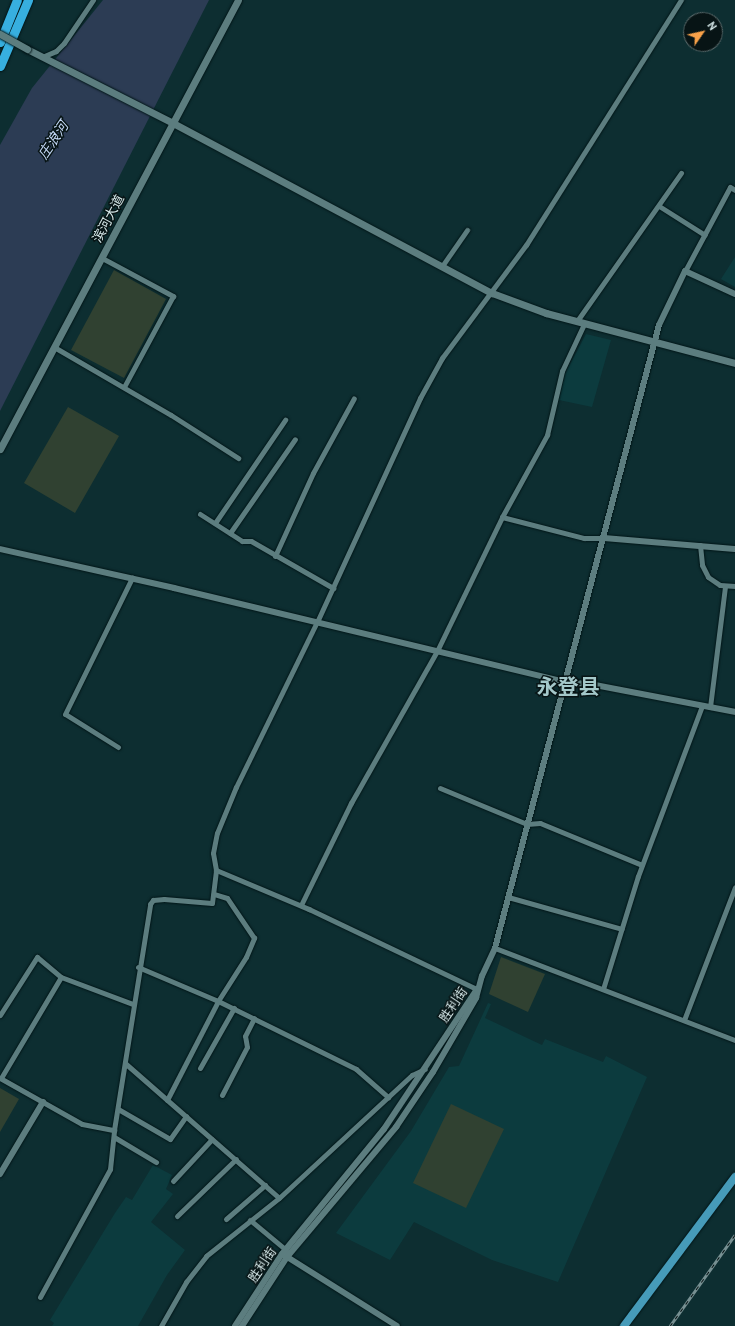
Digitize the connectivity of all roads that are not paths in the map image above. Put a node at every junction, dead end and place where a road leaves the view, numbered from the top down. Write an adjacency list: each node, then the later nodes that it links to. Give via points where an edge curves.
1 (17, 0): 7 (highway)
2 (28, 0): 9 (highway)
3 (93, 0): 8 (street, via 64,43 56,51)
4 (238, 0): 10 (main road, 滨河大道)
5 (681, 0): 19 (street, via 526,245)
6 (0, 34): 8 (main road, bridge)
7 (0, 42)
8 (42, 57): 10 (main road)
9 (0, 66)
10 (173, 123): 16 (main road, 滨河大道); 17 (main road)
11 (681, 173): 13 (street)
12 (735, 190): 15 (street, via 730,187)
13 (659, 206): 15 (street); 21 (street)
14 (467, 230): 17 (street)
15 (705, 235): 18 (street)
16 (102, 258): 24 (main road, 滨河大道); 26 (street, via 173,296)
17 (442, 266): 19 (main road)
18 (686, 271): 20 (street); 23 (street, via 659,326)
19 (492, 293): 21 (main road); 44 (street, via 442,358 424,391)
20 (735, 294)
21 (577, 321): 22 (main road)
22 (584, 324): 23 (main road); 33 (street, via 562,371 547,435)
23 (654, 342): 25 (main road); 36 (street)
24 (54, 347): 26 (street); 30 (main road, 滨河大道)
25 (735, 363)
26 (124, 387): 31 (street)
27 (354, 398): 40 (street, via 313,473)
28 (285, 420): 34 (street)
29 (295, 438): 35 (street)
30 (0, 450)
31 (238, 458)
32 (200, 514): 34 (street)
33 (502, 517): 36 (street, via 584,538); 46 (street)
34 (215, 523): 35 (street)
35 (230, 533): 40 (street, via 242,542 250,541)
36 (604, 538): 37 (street); 47 (street)
37 (700, 545): 39 (street); 42 (street, via 706,574 712,581)
38 (0, 549): 41 (street)
39 (735, 549)
40 (275, 556): 44 (street)
41 (132, 578): 45 (street); 51 (street, via 65,714)
42 (725, 586): 43 (street); 49 (street)
43 (735, 586)
44 (333, 588): 45 (street)
45 (317, 622): 46 (street); 55 (street, via 236,787 217,833 213,853)
46 (437, 651): 47 (street); 59 (street, via 351,803)
47 (565, 682): 48 (street, via 590,684); 53 (street)
48 (702, 706): 49 (street); 54 (street)
49 (710, 707): 50 (street)
50 (735, 712)
51 (118, 747)
52 (440, 788): 53 (street)
53 (527, 824): 54 (street, via 540,823); 58 (street)
54 (642, 865): 60 (street)
55 (216, 870): 57 (street); 59 (street)
56 (735, 888): 71 (street)
57 (214, 894): 62 (street, via 212,903 154,900 150,904 144,928); 66 (street, via 227,898 254,938 246,957)
58 (508, 897): 60 (street); 61 (street)
59 (301, 905): 64 (street)
60 (622, 929): 65 (street)
61 (495, 948): 64 (street); 65 (street)
62 (138, 967): 66 (street); 67 (street)
63 (61, 977): 67 (street); 69 (street, via 37,956); 76 (street)
64 (477, 989): 75 (street, 胜利街); 96 (street, 胜利街, via 476,998 433,1072 396,1127)
65 (603, 989): 71 (street)
66 (218, 1000): 68 (street); 79 (street)
67 (133, 1004): 73 (street)
68 (234, 1008): 70 (street); 74 (street)
69 (0, 1015)
70 (254, 1018): 77 (street, via 245,1036 247,1047); 78 (street, via 356,1069)
71 (684, 1020): 72 (street)
72 (735, 1040)
73 (126, 1064): 79 (street); 81 (street)
74 (200, 1068)
75 (427, 1068): 78 (street, via 412,1075); 96 (street, 胜利街, via 365,1155)
76 (0, 1078): 80 (street)
77 (222, 1095)
78 (388, 1097): 92 (street)
79 (167, 1100): 82 (street)
80 (43, 1102): 83 (street, via 82,1124); 88 (street)
81 (118, 1109): 82 (street, via 170,1139); 83 (street)
82 (186, 1116): 85 (street)
83 (114, 1130): 84 (street)
84 (114, 1137): 87 (street); 97 (street, via 110,1169)
85 (212, 1138): 86 (street); 90 (street)
86 (236, 1159): 91 (street); 93 (street)
87 (156, 1162)
88 (0, 1174)
89 (735, 1177): 102 (main road)
90 (173, 1181)
91 (265, 1185): 92 (street); 94 (street)
92 (279, 1198): 95 (street)
93 (177, 1216)
94 (226, 1219)
95 (250, 1220): 96 (street); 98 (street, via 206,1256 186,1282)
96 (285, 1254): 99 (street, 胜利街); 100 (street, 胜利街); 101 (street)
97 (40, 1297)
98 (161, 1326)
99 (235, 1326)
100 (242, 1326)
101 (397, 1326)
102 (624, 1326)

